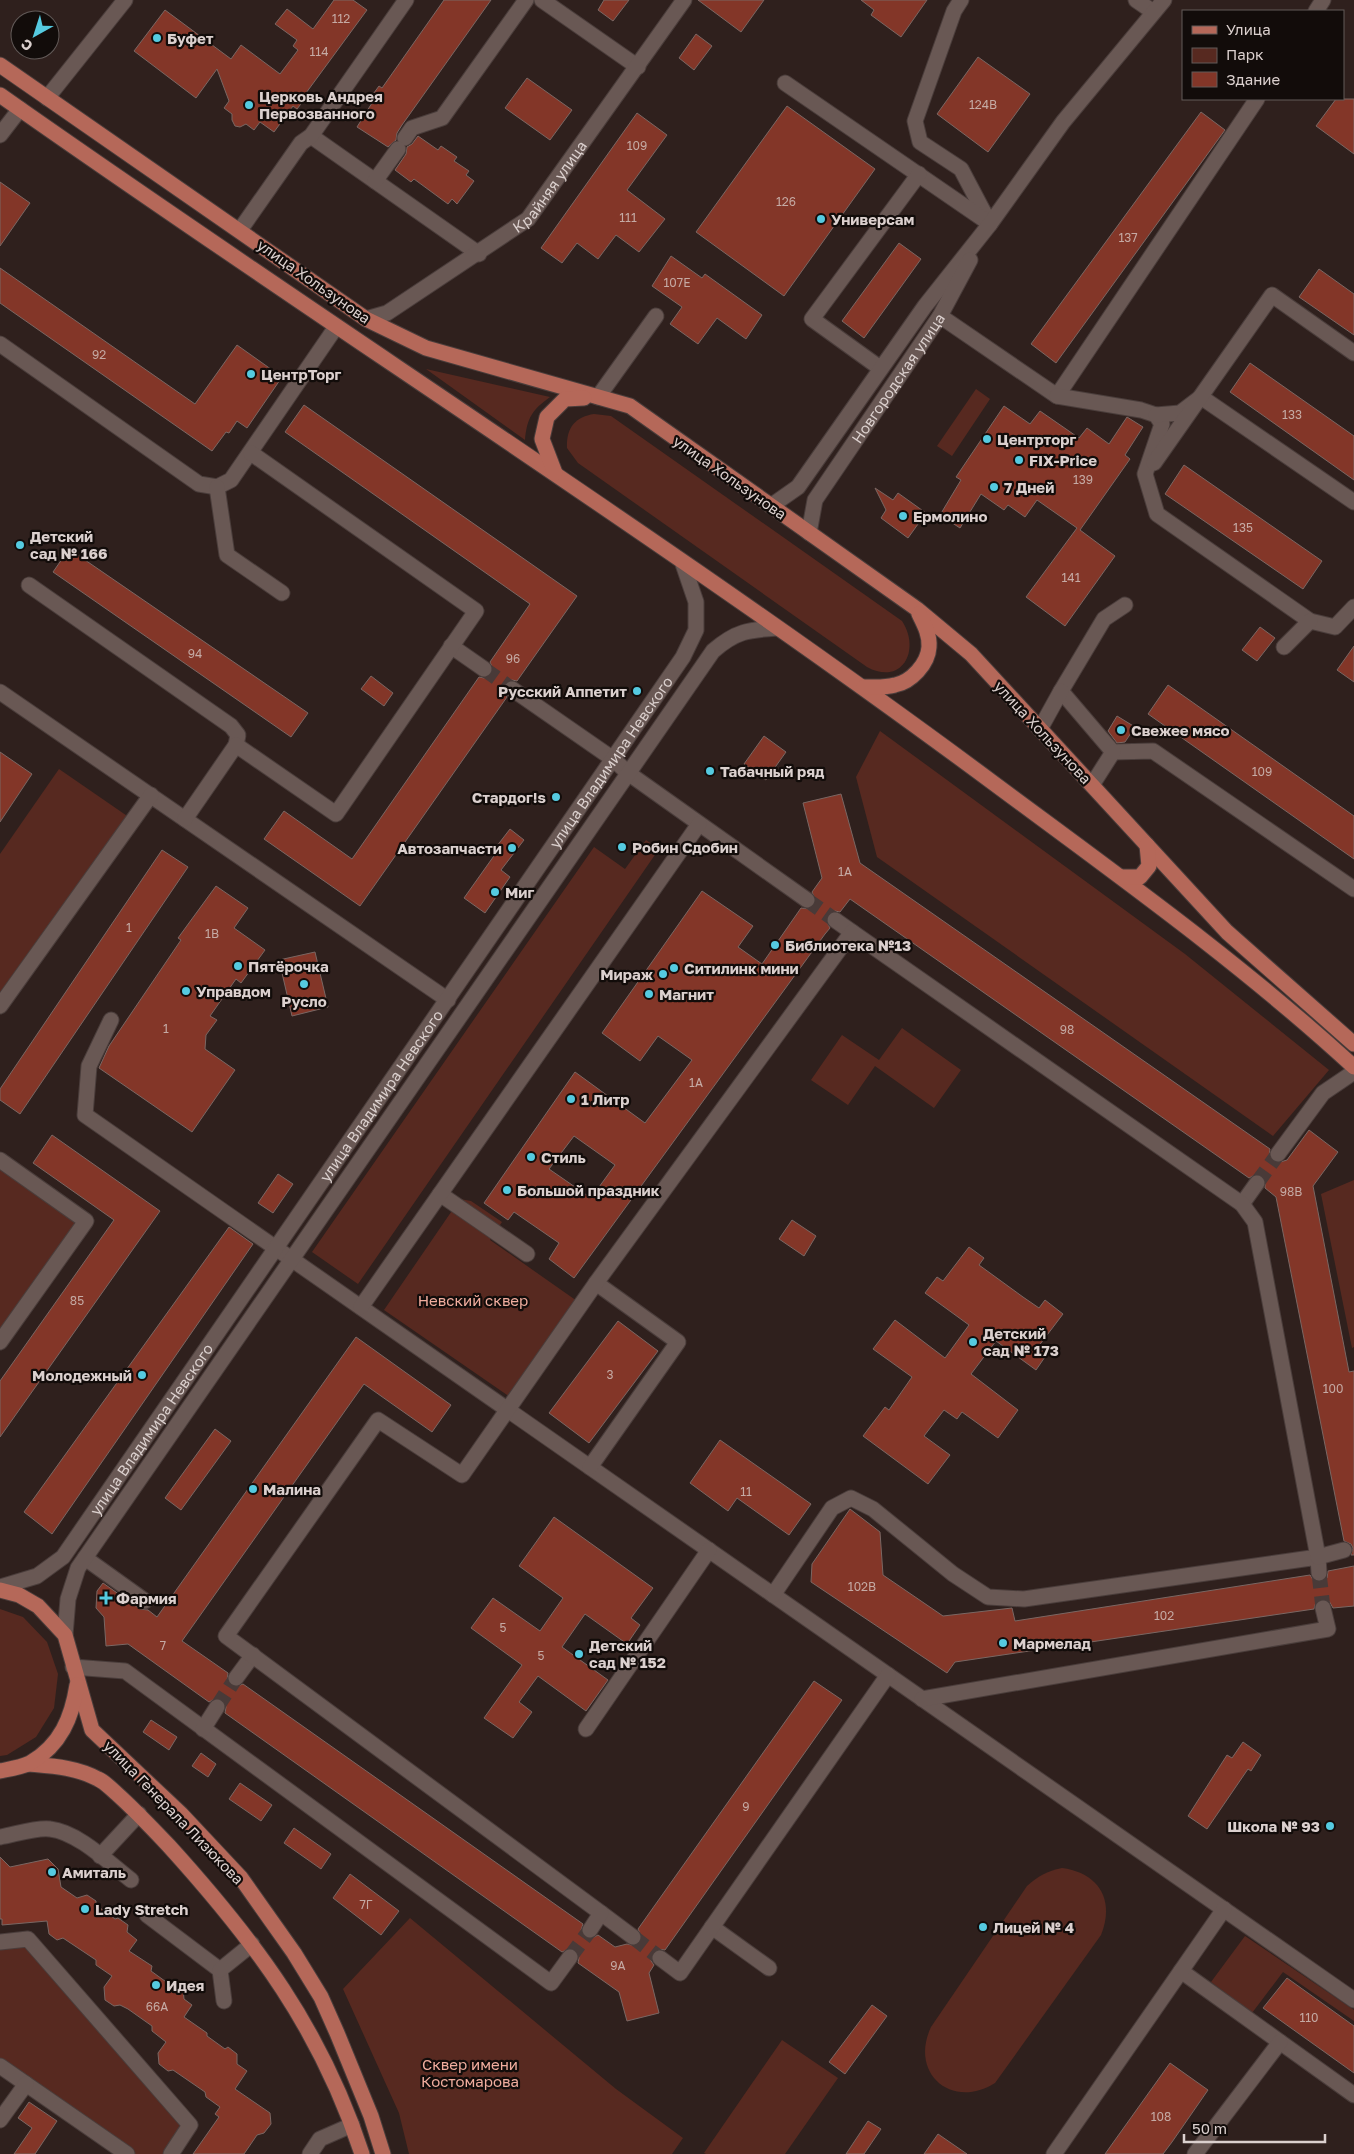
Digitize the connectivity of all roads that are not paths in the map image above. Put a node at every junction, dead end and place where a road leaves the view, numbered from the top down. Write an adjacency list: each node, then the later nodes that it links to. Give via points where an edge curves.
1 (125, 0): 14 (street)
2 (406, 0): 18 (street)
3 (526, 0): 20 (street, via 442,118 412,128)
4 (542, 0): 11 (street)
5 (684, 0): 11 (street, Крайняя улица)
6 (1136, 0): 9 (street)
7 (1164, 0): 9 (street, Новгородская улица)
8 (958, 6): 21 (street, via 915,121 920,142 961,169)
9 (1152, 11): 21 (street, Новгородская улица, via 1063,122)
10 (0, 65): 14 (main road, улица Хользунова)
11 (638, 68): 23 (street, Крайняя улица, via 528,218)
12 (785, 83): 19 (street)
13 (0, 95): 16 (main road, улица Хользунова)
14 (47, 98): 22 (main road, улица Хользунова)
15 (1256, 100): 31 (street)
16 (20, 109): 17 (street); 27 (main road, улица Хользунова)
17 (0, 136)
18 (310, 136): 20 (street); 22 (street, via 301,143)
19 (918, 174): 21 (street); 30 (street, via 812,320)
20 (375, 181): 23 (street)
21 (990, 224): 25 (street, Новгородская улица); 30 (street, Новгородская улица)
22 (240, 230): 26 (main road, улица Хользунова)
23 (479, 254): 26 (street, Крайняя улица, via 387,313)
24 (656, 316): 32 (street)
25 (940, 316): 31 (street); 41 (street, Новгородская улица, via 815,500)
26 (366, 319): 32 (main road, улица Хользунова, via 426,348)
27 (336, 327): 35 (street); 36 (main road, улица Хользунова)
28 (0, 344): 38 (street, via 199,484)
29 (1354, 353): 33 (street, via 1272,295)
30 (880, 368): 40 (street, Новгородская улица, via 798,487)
31 (1057, 396): 34 (street, via 1141,410)
32 (598, 397): 36 (main road, via 565,399 547,417 542,438); 40 (main road, улица Хользунова, via 630,406)
33 (1201, 397): 34 (street, via 1180,413); 37 (street); 39 (street)
34 (1156, 416): 37 (street, via 1162,424)
35 (251, 452): 38 (street, via 231,480); 50 (street, via 476,610)
36 (555, 473): 42 (main road, улица Хользунова)
37 (1146, 474): 48 (street, via 1157,514)
38 (217, 487): 44 (street, via 227,555)
39 (1354, 502)
40 (771, 506): 41 (main road, улица Хользунова)
41 (809, 532): 47 (main road, улица Хользунова)
42 (683, 564): 49 (main road, улица Хользунова); 60 (street, улица Владимира Невского, via 696,602 696,630 683,657)
43 (29, 585): 58 (street, via 231,726 238,735)
44 (282, 593)
45 (1125, 605): 55 (street, via 1104,619)
46 (1354, 607): 48 (street, via 1335,627)
47 (917, 609): 53 (main road, via 927,629 929,647 919,670 896,685); 57 (main road, улица Хользунова, via 971,654)
48 (1310, 621): 51 (street)
49 (777, 628): 53 (main road, улица Хользунова); 61 (street, улица Владимира Невского, via 752,630 728,638 713,651)
50 (451, 646): 52 (street); 58 (street, via 336,814)
51 (1284, 647)
52 (484, 669)
53 (864, 687): 67 (main road, улица Хользунова)
54 (512, 689): 60 (street)
55 (1061, 691): 57 (street); 59 (street)
56 (0, 692): 63 (street)
57 (1040, 729): 62 (main road, улица Хользунова)
58 (236, 745): 64 (street)
59 (1113, 752): 62 (street); 68 (street, via 1153,751)
60 (613, 759): 61 (street); 72 (street, улица Владимира Невского)
61 (628, 773): 65 (street); 85 (street, улица Владимира Невского)
62 (1092, 785): 66 (main road, улица Хользунова)
63 (151, 795): 64 (street); 73 (street)
64 (185, 819): 72 (street)
65 (699, 824): 69 (street); 81 (street)
66 (1147, 845): 67 (main road, via 1149,866 1140,877); 75 (main road, улица Хользунова, via 1227,932)
67 (1121, 877): 76 (main road, улица Хользунова, via 1211,944)
68 (1354, 888)
69 (807, 900)
70 (835, 920): 71 (street)
71 (852, 932): 82 (street); 86 (street)
72 (448, 1000): 83 (street, улица Владимира Невского)
73 (0, 1006)
74 (112, 1020): 83 (street, via 89,1066 85,1115)
75 (1354, 1044)
76 (1354, 1067)
77 (1354, 1072): 78 (street, via 1323,1093)
78 (1278, 1154)
79 (0, 1160): 88 (street, via 86,1221)
80 (1258, 1183): 82 (street)
81 (440, 1194): 84 (street); 87 (street)
82 (1242, 1204): 93 (street, via 1255,1222)
83 (276, 1248): 85 (street); 96 (street, улица Владимира Невского, via 63,1557 37,1576)
84 (527, 1254)
85 (292, 1259): 87 (street); 94 (street, улица Владимира Невского)
86 (596, 1283): 89 (street); 90 (street, via 678,1342)
87 (361, 1307): 89 (street)
88 (0, 1342)
89 (508, 1410): 90 (street); 101 (street, via 462,1475 378,1420 226,1636)
90 (590, 1467): 91 (street)
91 (709, 1550): 97 (street); 108 (street)
92 (1344, 1550): 93 (street)
93 (1318, 1557): 95 (street); 97 (street, via 1024,1599 988,1598 873,1509 851,1498 832,1508)
94 (85, 1558): 98 (street); 100 (street, улица Владимира Невского, via 78,1568 68,1599)
95 (1319, 1573)
96 (0, 1588): 100 (main road, via 38,1606)
97 (773, 1595): 103 (street)
98 (145, 1601)
99 (1323, 1608): 105 (street, via 1328,1629)
100 (65, 1635): 102 (main road, улица Генерала Лизюкова)
101 (253, 1655): 104 (street); 116 (street)
102 (75, 1674): 107 (street, via 125,1671); 109 (main road, via 73,1710 62,1732 45,1752); 140 (main road, улица Генерала Лизюкова, via 92,1730 181,1814 241,1878 294,1953 321,1997 337,2033)
103 (888, 1675): 105 (street); 118 (street)
104 (236, 1678)
105 (922, 1699): 115 (street)
106 (216, 1707): 107 (street)
107 (203, 1728): 123 (street, via 550,1983)
108 (586, 1729)
109 (28, 1764): 110 (main road); 111 (main road, улица Генерала Лизюкова, via 81,1771 100,1780)
110 (0, 1771)
111 (139, 1814): 113 (street); 122 (main road, улица Генерала Лизюкова, via 218,1900)
112 (0, 1837): 113 (street, via 48,1828 79,1840)
113 (100, 1856): 114 (street)
114 (131, 1880)
115 (1224, 1909): 127 (street); 128 (street)
116 (600, 1913): 119 (street); 120 (street)
117 (147, 1915): 126 (street)
118 (712, 1928): 124 (street, via 680,1973); 125 (street)
119 (590, 1930)
120 (633, 1937)
121 (0, 1942): 137 (street, via 28,1939 190,2125)
122 (252, 1944): 126 (street); 135 (main road, улица Генерала Лизюкова, via 310,2031 337,2085)
123 (570, 1957)
124 (660, 1958)
125 (769, 1968)
126 (220, 1970): 129 (street)
127 (1181, 1970): 130 (street); 141 (street)
128 (1354, 2000)
129 (224, 2001)
130 (1280, 2042): 133 (street); 142 (street)
131 (0, 2066): 132 (street)
132 (26, 2084): 134 (street); 136 (street)
133 (1354, 2095)
134 (0, 2120)
135 (352, 2125): 138 (street, via 320,2139); 139 (main road, улица Генерала Лизюкова)
136 (127, 2154)
137 (171, 2154)
138 (310, 2154)
139 (362, 2154)
140 (383, 2154)
141 (1054, 2154)
142 (1196, 2154)

